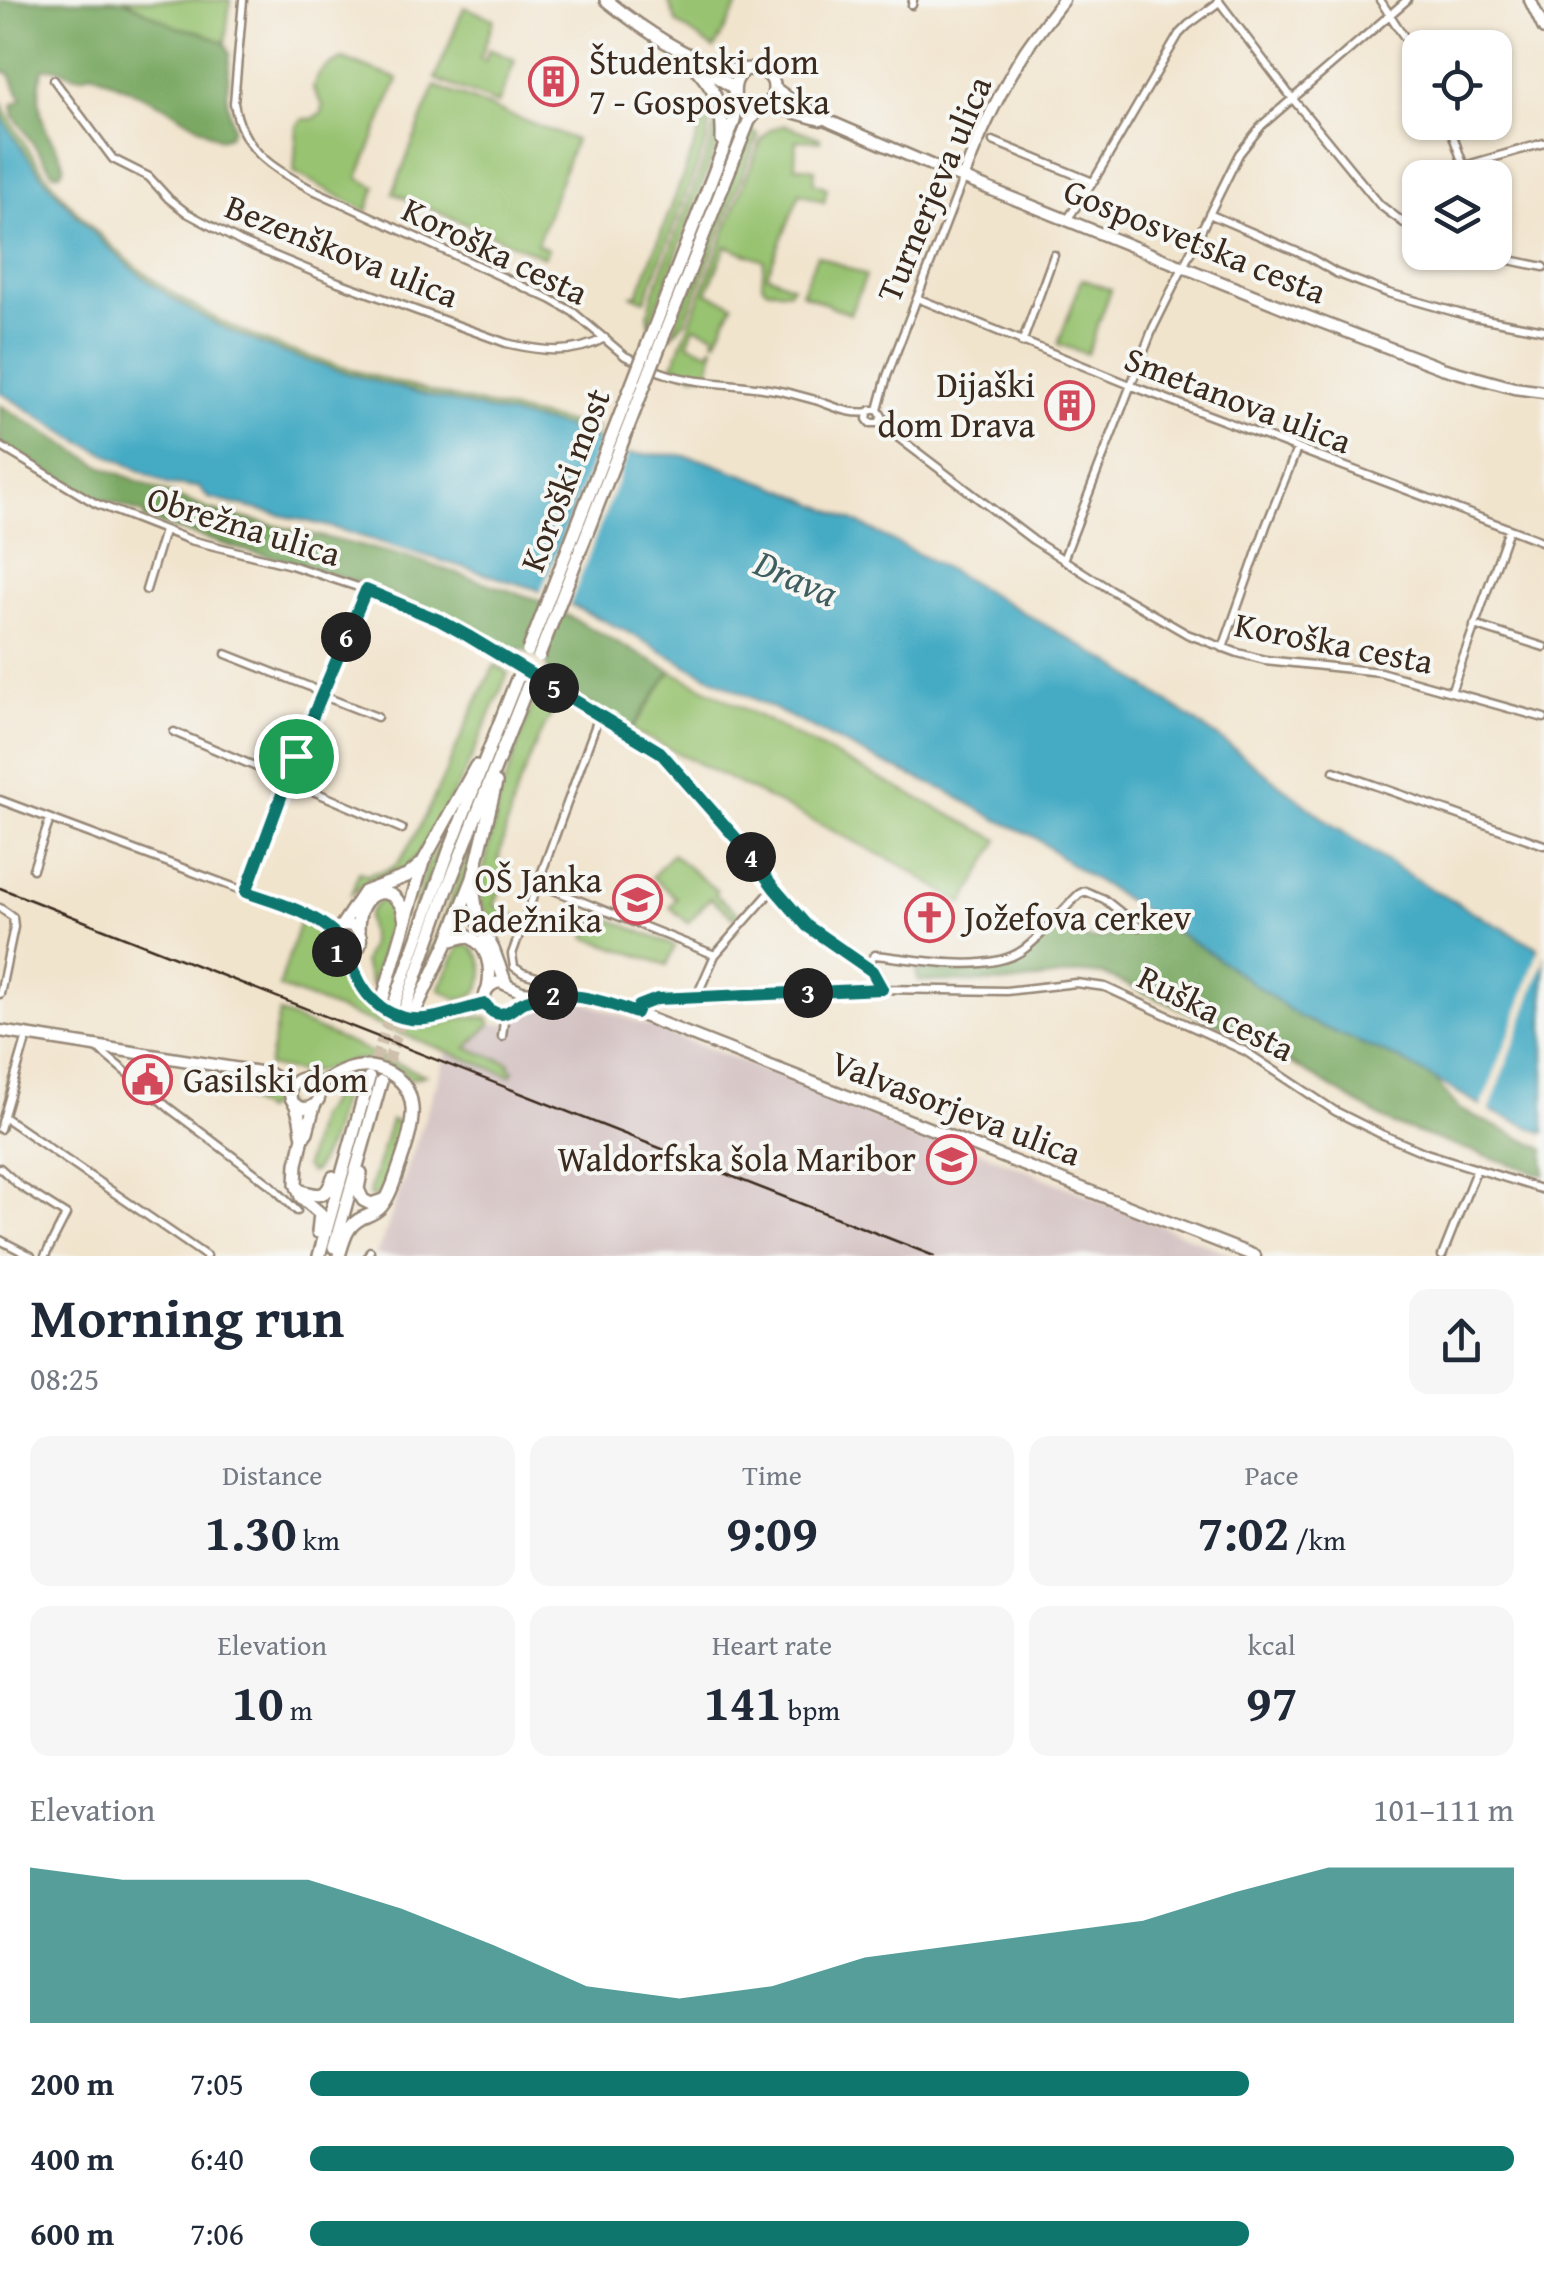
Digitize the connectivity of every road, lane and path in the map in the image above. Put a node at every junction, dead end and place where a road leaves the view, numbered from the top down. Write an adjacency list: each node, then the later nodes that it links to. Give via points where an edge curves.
1 (243, 0): 36 (street, Koroška cesta, via 234,103 246,141 259,156 309,188 573,312)
2 (606, 0): 11 (main road)
3 (1063, 0): 24 (street, Turnerjeva ulica, via 1008,80)
4 (1380, 0): 8 (street)
5 (1406, 0): 8 (street)
6 (1530, 0): 9 (street)
7 (1219, 1): 16 (street); 25 (street, via 1179,34)
8 (1390, 14): 10 (street); 16 (street)
9 (1544, 29)
10 (1402, 33)
11 (682, 52): 12 (main road, via 724,70); 14 (main road); 22 (main road, via 719,101)
12 (745, 70): 14 (main road); 15 (main road, via 766,72)
13 (54, 80): 36 (street, Bezenškova ulica, via 112,159 241,242 506,343 562,352)
14 (733, 86): 17 (main road)
15 (774, 88): 18 (main road); 19 (street)
16 (1292, 98): 26 (street, via 1239,154); 28 (street, via 1380,205)
17 (736, 102): 18 (main road); 22 (main road)
18 (761, 108): 19 (street); 35 (main road, via 749,121)
19 (832, 122): 24 (street, Gosposvetska cesta)
20 (993, 141): 25 (street, Gosposvetska cesta)
21 (1544, 143): 23 (street)
22 (720, 160): 35 (main road)
23 (1485, 160)
24 (963, 178): 27 (street, Gosposvetska cesta); 33 (street, Turnerjeva ulica)
25 (1093, 182): 27 (street)
26 (1209, 214): 31 (street); 34 (street, via 1388,293)
27 (1067, 220): 31 (street, Gosposvetska cesta)
28 (1402, 222)
29 (1054, 255): 37 (street)
30 (1512, 260): 32 (street)
31 (1183, 264): 38 (street); 39 (street, Gosposvetska cesta, via 1442,368)
32 (1544, 267)
33 (917, 298): 37 (street, Smetanova ulica); 40 (street, Turnerjeva ulica)
34 (1544, 330)
35 (659, 332): 56 (main road, Koroški most, bridge)
36 (605, 338): 41 (street, Koroška cesta, via 667,376 769,389)
37 (1022, 343): 38 (street, Smetanova ulica)
38 (1130, 385): 45 (street, Smetanova ulica); 49 (street)
39 (1544, 392)
40 (873, 410): 41 (street, Koroška cesta); 42 (street); 43 (street, via 882,417)
41 (850, 413): 42 (street)
42 (869, 422): 43 (street)
43 (879, 423): 49 (street, Koroška cesta)
44 (0, 446): 47 (street, Obrežna ulica, via 79,495)
45 (1296, 449): 46 (street, Smetanova ulica); 54 (street)
46 (1509, 529): 48 (street, Smetanova ulica); 52 (street)
47 (164, 531): 50 (street); 51 (street, Obrežna ulica)
48 (1544, 542)
49 (1063, 560): 54 (street, Koroška cesta, via 1187,634)
50 (146, 590)
51 (366, 590): 59 (street); 60 (street, Obrežna ulica, bridge, via 439,620)
52 (1474, 626): 53 (street); 58 (street)
53 (1544, 647)
54 (1223, 648): 58 (street, Koroška cesta, via 1265,660 1380,672)
55 (226, 654): 59 (street)
56 (531, 660)
57 (522, 682): 64 (main road)
58 (1452, 692): 62 (street, Koroška cesta)
59 (321, 695): 61 (street); 66 (street)
60 (600, 716): 74 (street); 75 (street, Obrežna ulica, via 660,752)
61 (377, 718)
62 (1544, 718)
63 (174, 732): 66 (street)
64 (496, 748): 71 (main road, via 477,763); 73 (main road, via 499,775); 93 (main road, via 423,920)
65 (1334, 772): 70 (street)
66 (287, 782): 69 (street); 76 (street)
67 (0, 800): 68 (street)
68 (49, 821): 72 (street); 76 (street)
69 (402, 829)
70 (1544, 845)
71 (423, 862): 78 (main road); 80 (main road, via 364,892)
72 (33, 869)
73 (473, 878): 82 (main road); 86 (main road, via 478,920)
74 (536, 883): 84 (street); 90 (street, via 512,961 522,973 550,980)
75 (774, 888): 84 (street); 85 (street, Obrežna ulica, via 807,926)
76 (246, 892): 80 (street)
77 (0, 908): 89 (street, via 13,916 14,927)
78 (403, 926): 81 (main road, via 397,898 380,893 365,902); 93 (main road)
79 (1140, 927): 85 (street, via 1084,892 1021,952 1005,959 964,964 875,954)
80 (338, 929): 81 (street, via 352,926); 83 (street, via 331,942)
81 (358, 932): 83 (street, via 360,944)
82 (448, 942): 87 (main road, via 467,936 480,943 490,969); 93 (main road)
83 (350, 954): 92 (street, via 368,997 396,1016 434,1018)
84 (715, 954): 91 (street)
85 (866, 966): 88 (street, Obrežna ulica)
86 (510, 987): 87 (street); 90 (street); 94 (street, via 516,1000)
87 (488, 988): 92 (street)
88 (882, 989): 91 (street, Ruška cesta); 110 (street, Ruška cesta, via 1105,987 1245,1051 1381,1134)
89 (0, 994)
90 (552, 995): 94 (street); 95 (street, via 592,998)
91 (696, 998): 95 (street, Ruška cesta, via 647,1002)
92 (485, 1004): 94 (street, via 493,1012)
93 (400, 1005)
94 (509, 1010): 98 (street)
95 (636, 1013): 121 (street, Valvasorjeva ulica)
96 (0, 1031): 97 (street)
97 (28, 1035): 99 (street); 104 (street)
98 (502, 1037)
99 (92, 1044): 101 (street, via 270,1074); 114 (street)
100 (318, 1085): 101 (street, via 306,1078); 103 (street); 113 (main road, via 339,1072 368,1067 393,1076 406,1091 413,1105 411,1134)
101 (291, 1087): 102 (street)
102 (296, 1106): 103 (street); 106 (main road)
103 (314, 1106): 106 (main road)
104 (4, 1117): 105 (street); 118 (street)
105 (0, 1129)
106 (303, 1137): 111 (main road)
107 (362, 1143): 108 (main road, via 375,1080); 113 (main road, via 360,1195 371,1204); 120 (main road)
108 (348, 1148): 111 (main road, via 327,1191); 119 (main road)
109 (0, 1168): 117 (street, via 66,1215)
110 (1477, 1168): 112 (street, Ruška cesta); 122 (street)
111 (298, 1190): 119 (main road, via 320,1212)
112 (1544, 1190)
113 (387, 1198): 120 (main road, via 351,1224)
114 (297, 1211)
115 (0, 1240): 116 (street)
116 (31, 1256)
117 (44, 1256)
118 (206, 1256)
119 (316, 1256)
120 (335, 1256)
121 (1255, 1256)
122 (1442, 1256)

